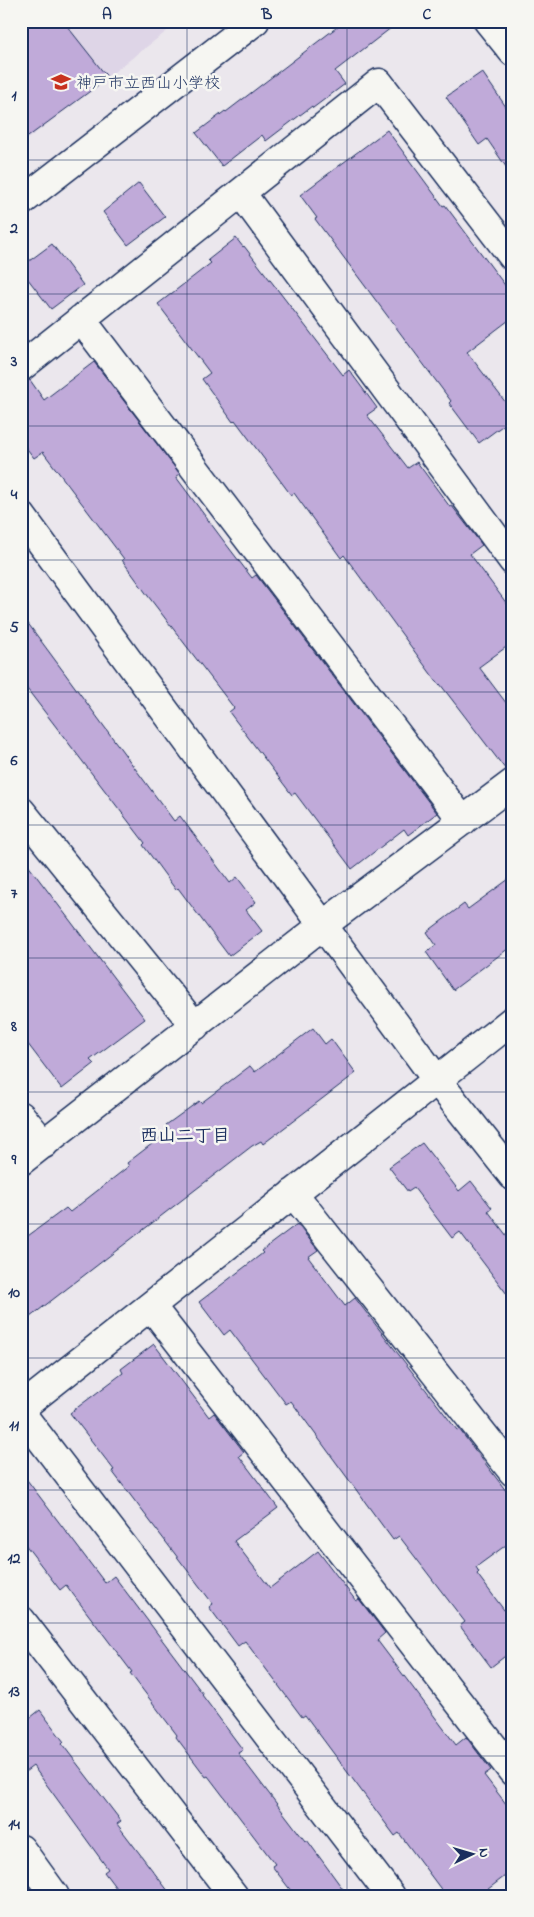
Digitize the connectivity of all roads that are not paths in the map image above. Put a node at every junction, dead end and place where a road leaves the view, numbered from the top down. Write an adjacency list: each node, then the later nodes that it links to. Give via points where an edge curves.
1 (255, 21): 5 (street)
2 (488, 21): 3 (street)
3 (513, 52)
4 (241, 193): 6 (street, via 379,83); 7 (street); 10 (street)
5 (21, 202)
6 (513, 257)
7 (81, 319): 8 (street); 13 (street)
8 (21, 367)
9 (21, 515): 14 (street)
10 (513, 561)
11 (513, 783): 13 (street)
12 (21, 811): 16 (street)
13 (463, 821): 14 (street)
14 (323, 926): 16 (street); 17 (street)
15 (513, 1020): 17 (street)
16 (195, 1026): 19 (street)
17 (436, 1080): 21 (street); 22 (street)
18 (21, 1116): 19 (street)
19 (44, 1144): 20 (street)
20 (21, 1162)
21 (513, 1176)
22 (293, 1193): 23 (street); 26 (street)
23 (151, 1306): 24 (street); 28 (street)
24 (21, 1408)
25 (21, 1413): 32 (street)
26 (513, 1472)
27 (21, 1620): 31 (street)
28 (513, 1772)
29 (21, 1849): 30 (street)
30 (55, 1896)
31 (234, 1896)
32 (391, 1896)

